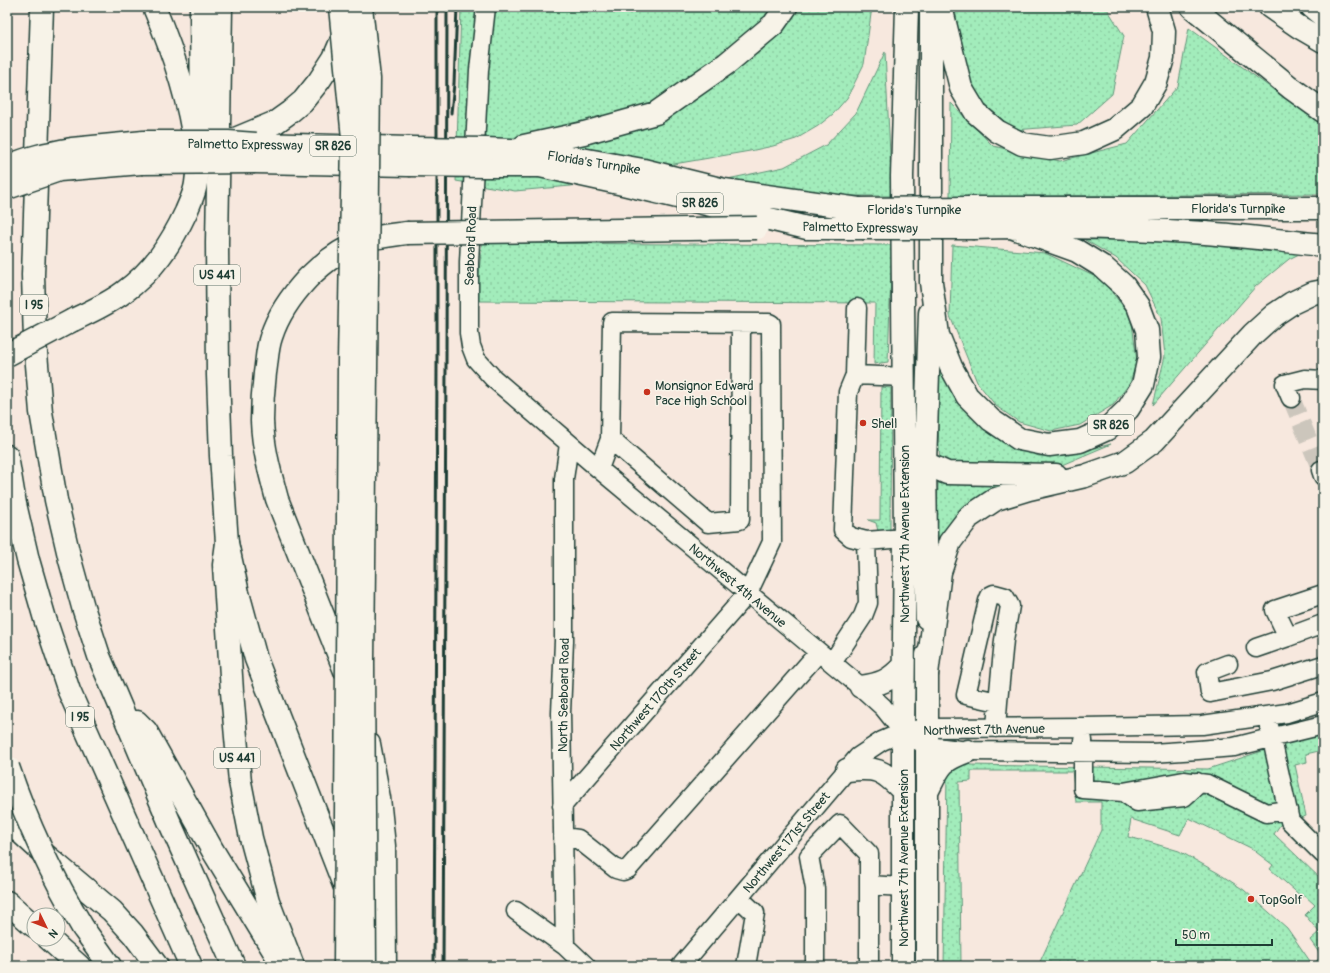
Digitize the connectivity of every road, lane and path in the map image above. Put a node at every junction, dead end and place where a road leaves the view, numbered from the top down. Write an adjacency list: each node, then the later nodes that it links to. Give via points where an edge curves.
1 (42, 7): 64 (main road, I 95, via 33,275 41,412 52,480 70,560 90,630)
2 (154, 7): 26 (main road, via 189,105)
3 (201, 7): 26 (main road, via 202,119)
4 (221, 7): 52 (main road, US 441, via 217,243 218,375)
5 (340, 7): 101 (main road, bridge, via 353,138)
6 (356, 7): 20 (main road, via 334,58 319,82 303,101 276,122)
7 (361, 7): 102 (main road, bridge, via 369,79 364,663)
8 (486, 7): 45 (street, Seaboard Road, via 479,70 469,262 471,346 476,359 492,378)
9 (786, 7): 21 (main road, SR 826, via 774,24 726,64 656,113)
10 (906, 7): 40 (main road, Northwest 7th Avenue Extension, via 902,176)
11 (932, 7): 34 (main road, Palmetto Expressway / SR 826)
12 (941, 7): 13 (main road, via 960,88 976,113 997,131 1022,144 1050,148 1084,143 1114,130 1142,106 1156,82 1163,58 1164,31)
13 (1157, 7)
14 (1192, 7): 19 (main road)
15 (1270, 7): 18 (main road)
16 (1312, 7): 17 (main road)
17 (1323, 16)
18 (1323, 41)
19 (1323, 111)
20 (256, 145): 22 (main road, Palmetto Expressway / SR 826, bridge); 22 (main road, Palmetto Expressway / SR 826, bridge, via 228,142); 23 (main road, Palmetto Expressway / SR 826, bridge, via 409,156)
21 (510, 150): 23 (main road, SR 826); 30 (main road, Florida's Turnpike, via 642,170)
22 (142, 153): 24 (main road, Palmetto Expressway / SR 826)
23 (484, 157): 32 (main road, Palmetto Expressway / SR 826, via 623,184)
24 (72, 159): 25 (main road, Palmetto Expressway / SR 826, bridge, via 47,153); 27 (main road, Palmetto Expressway / SR 826, bridge, via 59,170)
25 (7, 167)
26 (198, 169): 38 (main road, bridge, via 192,199 178,229 169,245 144,275 112,300)
27 (7, 188)
28 (1323, 208): 29 (main road, Florida's Turnpike)
29 (972, 218): 30 (main road, Palmetto Expressway / SR 826, bridge); 31 (main road, Palmetto Expressway / SR 826)
30 (861, 219): 32 (main road, Palmetto Expressway / SR 826)
31 (1011, 227): 33 (main road, Florida's Turnpike, via 1206,233); 34 (main road, SR 826, via 1077,251 1103,267 1124,286 1138,306 1147,330 1149,357 1143,385 1128,409 1107,429 1080,441 1049,445 1019,439 992,420 967,396 951,367 938,335)
32 (807, 228): 103 (main road, bridge, via 408,233 363,241 339,252 299,287 286,306 271,337 263,393 262,422 265,448 277,499 350,685 367,736 380,806 384,846)
33 (1323, 245)
34 (931, 282): 47 (main road, Northwest 7th Avenue Extension)
35 (1323, 291): 49 (main road, via 1312,293 1274,315 1154,441 1125,462)
36 (857, 308): 39 (street)
37 (741, 323): 44 (street, via 612,322); 44 (street, via 740,520 708,523); 53 (street, Northwest 170th Street, via 769,323 772,326 772,542)
38 (7, 355)
39 (855, 375): 40 (street); 51 (street, via 848,392 843,530 851,537)
40 (904, 377): 43 (main road, Northwest 7th Avenue Extension)
41 (1323, 380): 42 (street, via 1305,379 1285,384)
42 (1291, 398)
43 (905, 432): 47 (main road); 50 (main road, Northwest 7th Avenue Extension)
44 (610, 439): 48 (street)
45 (569, 444): 48 (street, Northwest 4th Avenue); 80 (street, North Seaboard Road, via 564,479)
46 (7, 456): 97 (main road, I 95, via 28,560 70,691)
47 (926, 463): 49 (main road, via 947,473); 62 (main road, Northwest 7th Avenue Extension)
48 (599, 469): 53 (street, Northwest 4th Avenue)
49 (1085, 476): 62 (main road, via 996,499 969,517 950,542 940,572)
50 (905, 538): 51 (street); 61 (main road, Northwest 7th Avenue Extension)
51 (866, 541): 58 (street, via 868,603 863,616)
52 (227, 543): 100 (main road, US 441, via 224,565 242,797 263,885); 102 (main road, via 256,659 351,902)
53 (748, 593): 58 (street, Northwest 4th Avenue); 80 (street, Northwest 170th Street)
54 (1323, 594): 56 (street, via 1275,610)
55 (1323, 624): 56 (street)
56 (1288, 637): 57 (street)
57 (1256, 648)
58 (825, 658): 63 (street, Northwest 4th Avenue); 83 (street, via 628,869 616,869 578,839)
59 (1228, 664): 60 (street, via 1208,672 1210,693 1272,681)
60 (1323, 665)
61 (904, 666): 63 (main road, via 886,682); 71 (main road, Northwest 7th Avenue Extension)
62 (928, 674): 72 (main road, Northwest 7th Avenue Extension)
63 (861, 687): 71 (street, Northwest 4th Avenue, via 883,707)
64 (117, 700): 98 (main road, I 95); 99 (main road, via 146,731 213,851)
65 (998, 702): 65 (street, via 966,695 988,601 994,594 1005,597 1010,606); 69 (street)
66 (1323, 702): 67 (street, Northwest 7th Avenue)
67 (1268, 716): 70 (street, Northwest 7th Avenue, via 1202,725); 73 (street)
68 (1323, 726): 73 (street, Northwest 7th Avenue)
69 (996, 728): 70 (street, Northwest 7th Avenue); 72 (street, Northwest 7th Avenue)
70 (1083, 728): 75 (street)
71 (902, 732): 72 (street, Northwest 7th Avenue); 77 (street, Northwest 171st Street, via 882,741 858,757); 78 (main road, Northwest 7th Avenue Extension)
72 (927, 737): 74 (street, Northwest 7th Avenue); 79 (main road, Northwest 7th Avenue Extension)
73 (1271, 738): 75 (street, Northwest 7th Avenue, via 1234,747 1198,750 1152,753); 81 (street)
74 (968, 751): 75 (street, Northwest 7th Avenue); 79 (main road, via 944,762)
75 (1083, 752): 81 (street, via 1083,789 1123,792 1137,802 1184,797 1196,786 1190,782 1207,784 1266,813)
76 (8, 765): 95 (main road, bridge, via 19,798 68,902)
77 (846, 770): 78 (main road, via 874,769 891,779); 87 (street, Northwest 171st Street)
78 (903, 791): 86 (main road, Northwest 7th Avenue Extension)
79 (927, 793): 109 (main road, Northwest 7th Avenue Extension)
80 (562, 806): 83 (street, North Seaboard Road)
81 (1288, 810): 84 (street, via 1290,821)
82 (7, 820): 96 (main road, via 112,911)
83 (563, 837): 91 (street, North Seaboard Road)
84 (1323, 854)
85 (869, 885): 86 (street); 106 (street, via 869,854 840,824 809,856 815,889); 107 (street)
86 (903, 887): 108 (main road, Northwest 7th Avenue Extension)
87 (739, 898): 93 (street, Northwest 171st Street); 105 (street, via 755,913)
88 (7, 902): 90 (main road)
89 (516, 911): 91 (street)
90 (26, 919)
91 (564, 946): 104 (street)
92 (58, 947): 94 (main road)
93 (688, 964)
94 (79, 966)
95 (110, 966)
96 (157, 966)
97 (191, 966)
98 (234, 966)
99 (283, 966)
100 (293, 966)
101 (345, 966)
102 (366, 966)
103 (384, 966)
104 (586, 966)
105 (746, 966)
106 (815, 966)
107 (869, 966)
108 (903, 966)
109 (927, 966)

